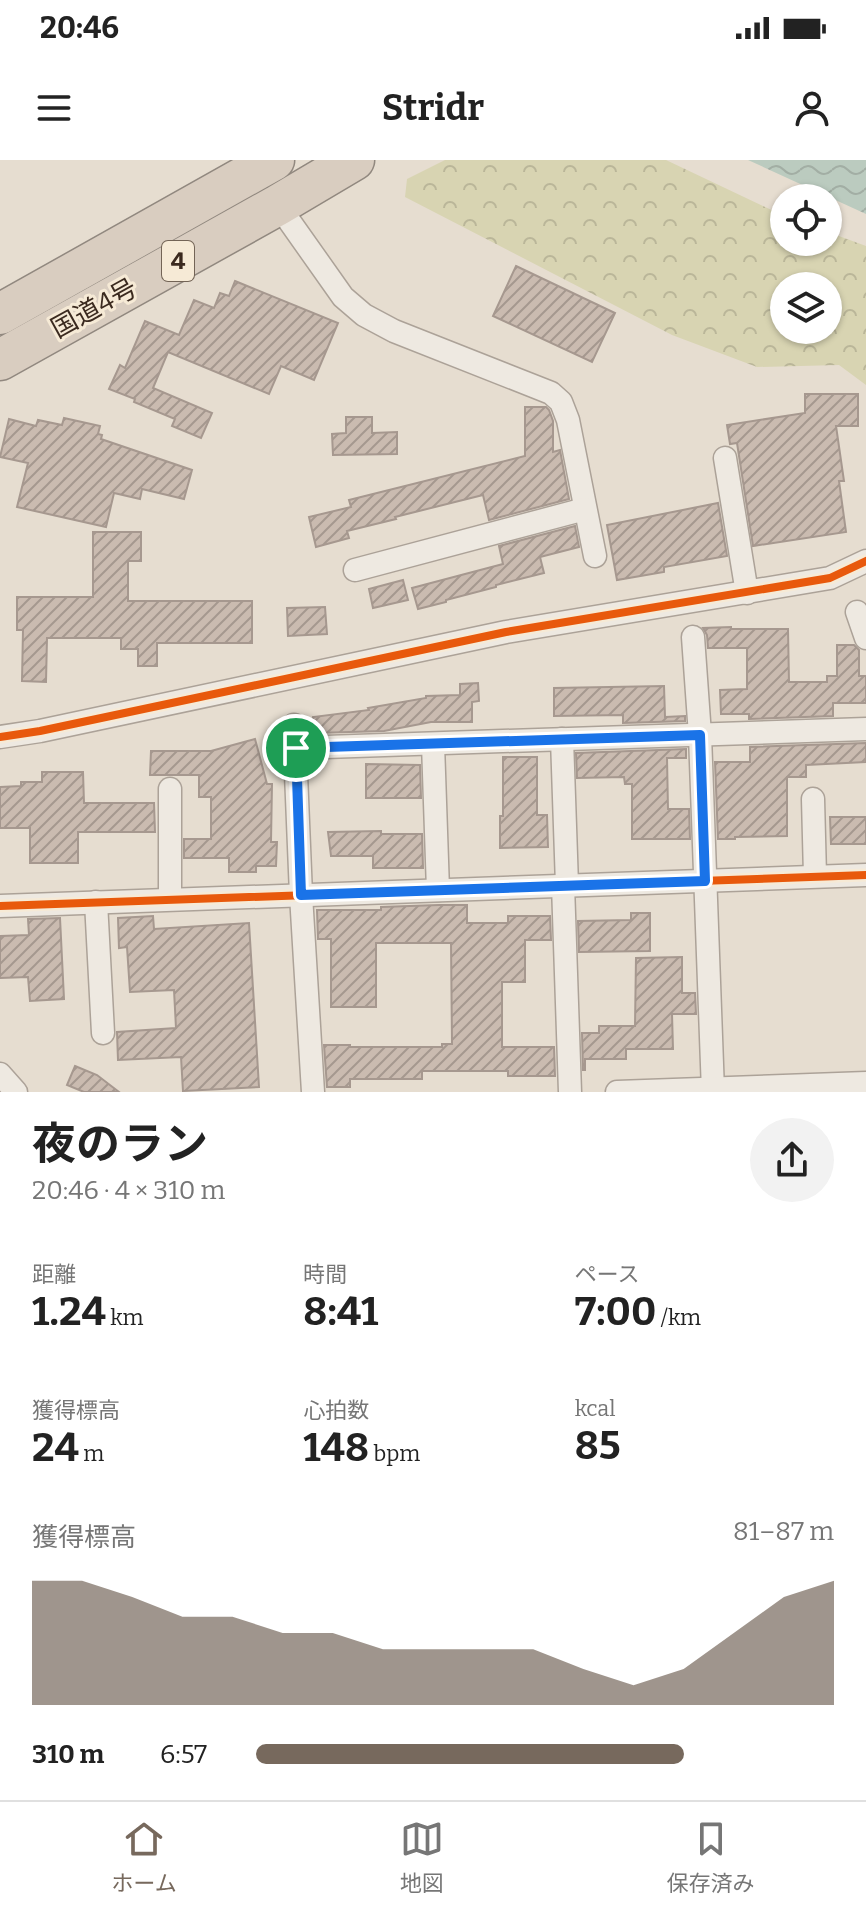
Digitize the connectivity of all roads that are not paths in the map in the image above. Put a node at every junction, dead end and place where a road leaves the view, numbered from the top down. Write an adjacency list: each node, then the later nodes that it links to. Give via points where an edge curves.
1 (274, 160): 4 (highway, 国道4号 / 4)
2 (354, 160): 3 (highway, 国道4号 / 4)
3 (278, 205): 5 (highway, 国道4号 / 4); 7 (street, via 343,297 364,315 551,393 561,402)
4 (0, 314)
5 (0, 360)
6 (725, 458): 11 (street)
7 (585, 509): 8 (street); 10 (street)
8 (595, 556)
9 (866, 561): 11 (street, via 830,578)
10 (355, 570)
11 (747, 593): 18 (street, via 506,632)
12 (857, 612): 14 (street)
13 (693, 637): 17 (street)
14 (866, 638)
15 (294, 725): 21 (street)
16 (866, 729): 17 (street)
17 (700, 735): 19 (street); 26 (street)
18 (0, 737)
19 (562, 739): 20 (street); 27 (street)
20 (433, 744): 21 (street); 28 (street)
21 (296, 748): 29 (street)
22 (170, 789): 30 (street)
23 (813, 799): 25 (street)
24 (866, 875): 25 (street)
25 (815, 876): 26 (street)
26 (705, 881): 27 (street); 36 (street)
27 (565, 885): 28 (street); 39 (street)
28 (438, 890): 29 (street)
29 (301, 895): 30 (street); 38 (street)
30 (170, 899): 31 (street)
31 (96, 902): 32 (street); 33 (street)
32 (0, 906)
33 (103, 1033)
34 (0, 1074): 37 (street)
35 (866, 1083): 36 (street)
36 (713, 1090): 40 (street)
37 (16, 1092)
38 (313, 1092)
39 (570, 1092)
40 (617, 1092)

